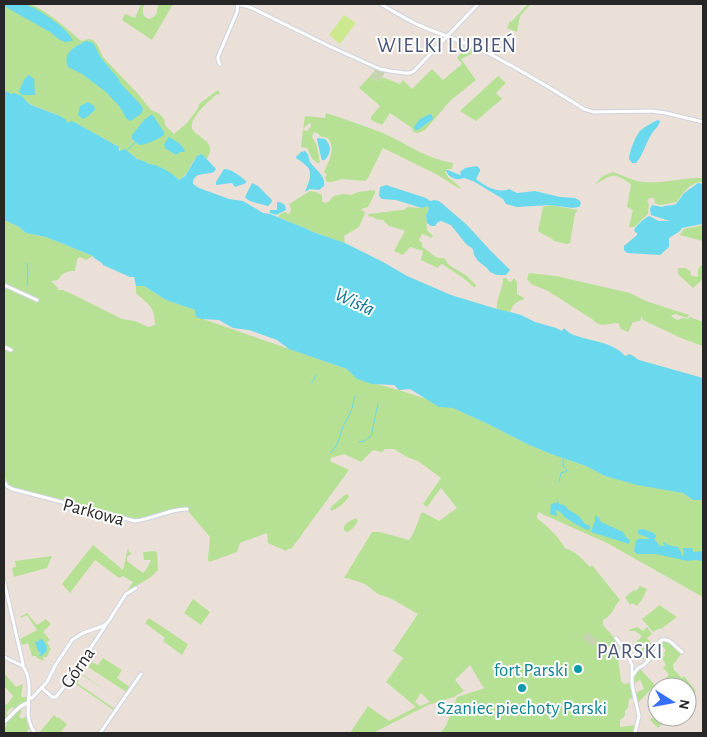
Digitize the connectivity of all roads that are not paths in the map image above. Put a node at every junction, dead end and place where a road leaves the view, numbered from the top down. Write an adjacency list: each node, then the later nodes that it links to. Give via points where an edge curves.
1 (239, 4): 4 (street, via 390,71 414,71); 5 (street, via 218,57)
2 (381, 4): 4 (street, via 408,20)
3 (478, 4): 4 (street)
4 (448, 36): 6 (street, via 512,66 589,111 666,113)
5 (220, 64)
6 (703, 122)
7 (4, 285): 8 (street)
8 (37, 300)
9 (4, 347): 10 (street)
10 (11, 350)
11 (4, 482): 12 (street, Parkowa, via 12,489 135,521)
12 (187, 509)
13 (4, 581): 20 (street)
14 (136, 588): 15 (street, via 126,594)
15 (107, 622): 24 (street, via 72,640); 24 (street, Górna, via 56,697)
16 (616, 638): 19 (street)
17 (682, 652): 21 (street, via 668,640 662,640 656,652)
18 (4, 657): 20 (street)
19 (632, 665): 21 (street); 23 (street)
20 (23, 666): 25 (street, via 29,680)
21 (638, 668): 23 (street)
22 (141, 674): 29 (street)
23 (632, 675): 30 (street, via 639,716)
24 (42, 688): 25 (street)
25 (30, 698): 26 (street)
26 (28, 703): 27 (street); 28 (street, via 28,716)
27 (4, 722)
28 (35, 733)
29 (100, 733)
30 (635, 733)

